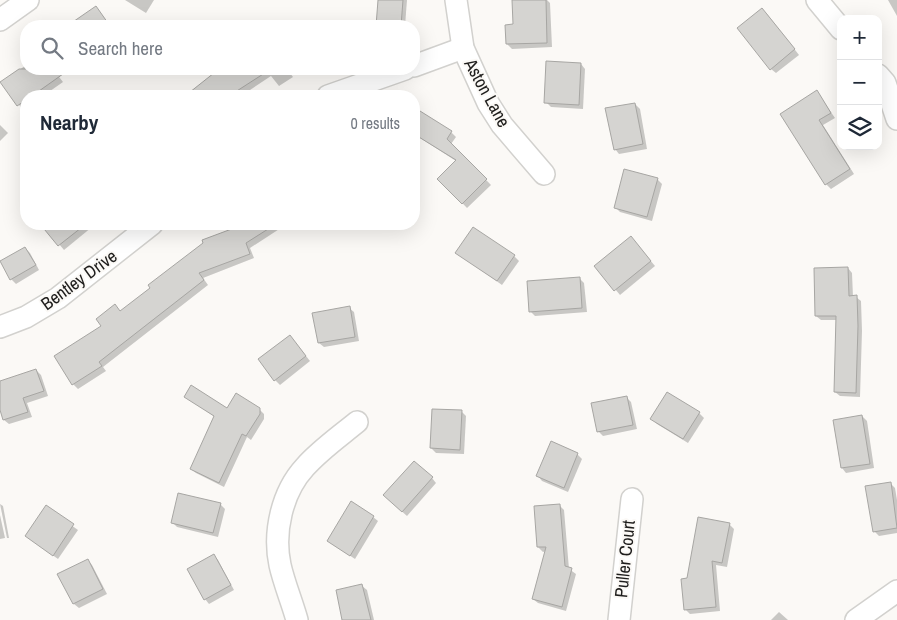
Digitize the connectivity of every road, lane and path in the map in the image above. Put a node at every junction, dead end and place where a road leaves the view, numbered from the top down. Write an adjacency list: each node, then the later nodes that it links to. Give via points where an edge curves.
1 (28, 0): 4 (street)
2 (456, 0): 6 (street, Aston Lane)
3 (817, 0): 5 (street)
4 (0, 20)
5 (837, 24)
6 (463, 48): 7 (street); 12 (street, Aston Lane, via 497,118)
7 (420, 64)
8 (388, 75): 10 (street)
9 (887, 77): 11 (street)
10 (345, 90)
11 (897, 119)
12 (544, 174)
13 (144, 230): 14 (street, Bentley Drive, via 58,298 26,317)
14 (0, 326)
15 (357, 422): 18 (street, via 315,456 294,482 287,498 278,542 280,564)
16 (632, 499): 19 (street, Puller Court)
17 (897, 592): 20 (street)
18 (297, 620)
19 (618, 620)
20 (856, 620)

